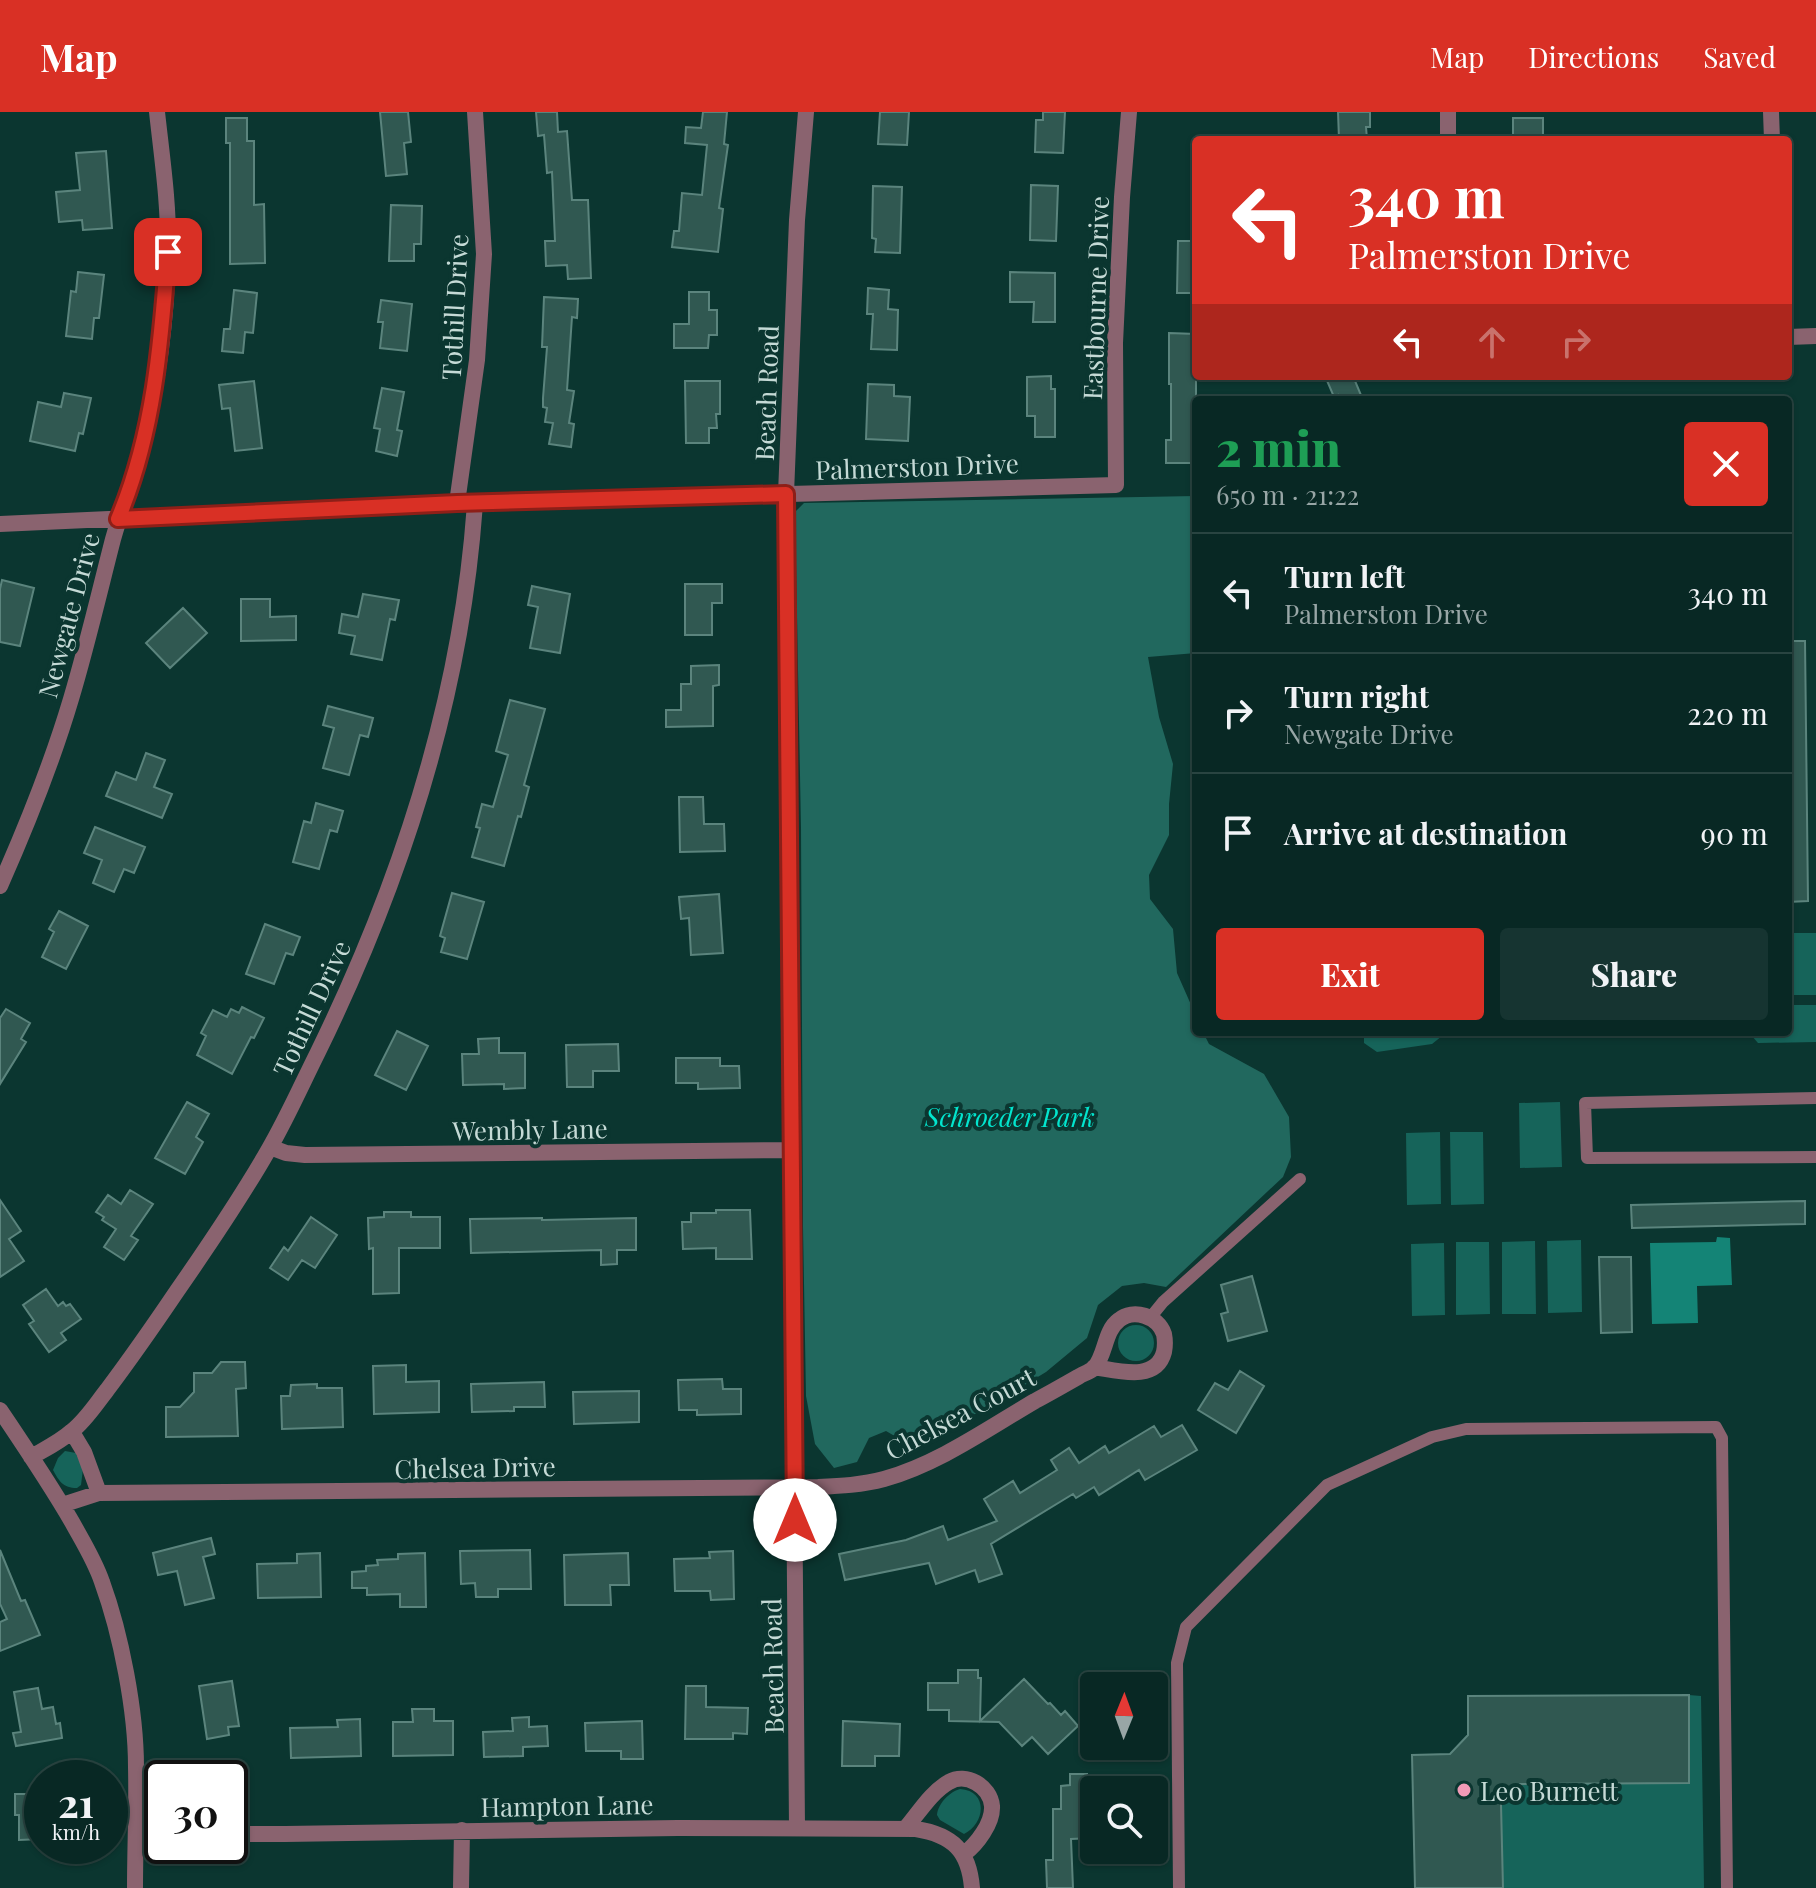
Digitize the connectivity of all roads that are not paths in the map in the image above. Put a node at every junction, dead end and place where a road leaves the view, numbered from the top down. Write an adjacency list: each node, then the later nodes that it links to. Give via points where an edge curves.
1 (157, 112): 15 (street, Newgate Drive, via 168,252 162,335 142,449)
2 (475, 112): 13 (street, Tothill Drive, via 484,254 477,360)
3 (806, 112): 12 (street, Beach Road)
4 (1129, 112): 11 (street, Eastbourne Drive, via 1115,343)
5 (1448, 112): 7 (street)
6 (1771, 112): 8 (street)
7 (1448, 136)
8 (1772, 136)
9 (1816, 336): 10 (street)
10 (1792, 337)
11 (1116, 485): 12 (street, Palmerston Drive)
12 (786, 494): 14 (street, Palmerston Drive); 20 (street, Beach Road)
13 (457, 503): 14 (street, Palmerston Drive); 15 (street, Palmerston Drive)
14 (475, 503): 19 (street, Tothill Drive, via 462,624 417,804 356,972)
15 (118, 519): 16 (street, Palmerston Drive); 17 (street, Newgate Drive, via 67,712)
16 (0, 524)
17 (0, 886)
18 (1816, 1098): 21 (lane, via 1585,1103 1587,1158)
19 (270, 1147): 20 (street, Wembly Lane, via 305,1155); 26 (street, Tothill Drive, via 161,1316)
20 (791, 1150): 28 (street, Beach Road)
21 (1816, 1157)
22 (1300, 1179): 23 (lane)
23 (1150, 1318): 24 (street, via 1129,1314 1119,1320); 24 (street, via 1164,1334 1164,1351 1156,1365 1137,1373)
24 (1094, 1367): 28 (street, Chelsea Court, via 908,1471 865,1483)
25 (0, 1410): 27 (street)
26 (72, 1432): 27 (street, Tothill Drive); 29 (street)
27 (31, 1457): 30 (street)
28 (794, 1488): 29 (street, Chelsea Drive); 33 (street, Beach Road)
29 (99, 1493): 30 (street, Chelsea Drive)
30 (62, 1505): 31 (street, via 102,1580 118,1637 132,1715)
31 (136, 1811): 32 (street); 38 (street)
32 (144, 1813)
33 (797, 1828): 34 (street, Hampton Lane); 35 (street, Hampton Lane)
34 (905, 1829): 37 (street, Hampton Lane, via 933,1832); 37 (street, via 947,1783 969,1779 982,1787 992,1807 978,1839)
35 (462, 1830): 36 (street, Hampton Lane); 39 (street)
36 (248, 1834)
37 (964, 1854): 40 (street)
38 (135, 1888)
39 (461, 1888)
40 (972, 1888)
41 (1179, 1888): 42 (lane, via 1177,1663 1186,1627 1327,1485 1432,1437 1466,1429 1700,1427 1716,1427 1722,1438)
42 (1727, 1888)

